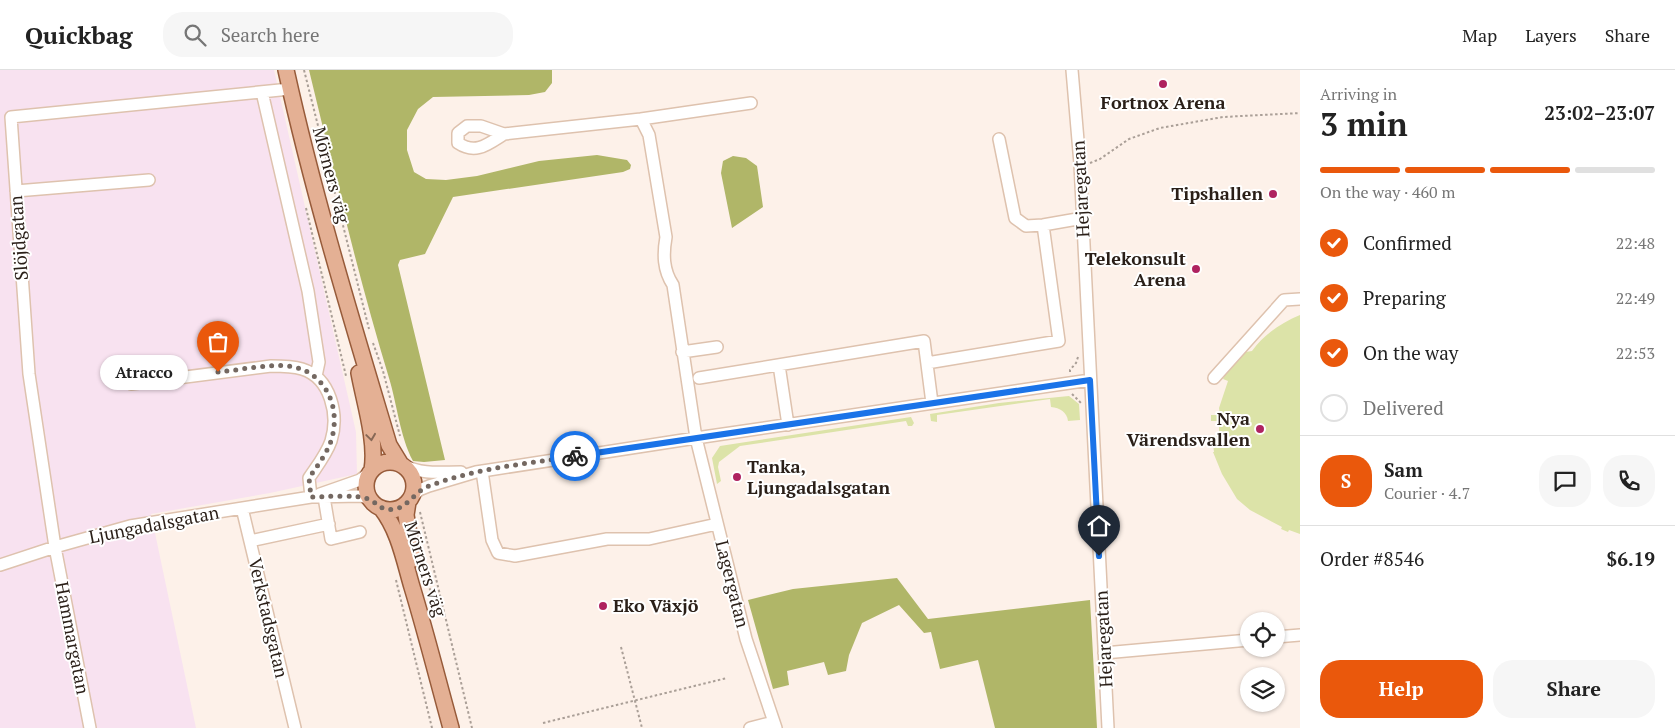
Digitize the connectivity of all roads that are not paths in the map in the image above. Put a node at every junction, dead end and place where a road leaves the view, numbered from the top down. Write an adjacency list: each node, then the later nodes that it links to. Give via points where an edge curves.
1 (286, 70): 3 (main road, Mörners väg)
2 (1072, 70): 11 (street, Hejaregatan)
3 (290, 89): 4 (street, Slöjdgatan); 13 (main road, Mörners väg)
4 (262, 92): 10 (street, Slöjdgatan, via 11,117); 19 (street, via 308,291 319,362)
5 (751, 103): 6 (street)
6 (641, 119): 7 (street); 16 (street, Lagergatan, via 649,135 666,237 663,252 667,276 673,286)
7 (504, 134)
8 (999, 139): 12 (street, via 1015,218 1026,226)
9 (149, 180): 10 (street)
10 (16, 191): 39 (street, Slöjdgatan, via 29,374)
11 (1083, 218): 12 (street); 22 (street, Hejaregatan)
12 (1043, 225): 17 (street, via 1059,341)
13 (342, 290): 27 (main road, Mörners väg, via 389,445); 28 (main road, Mörners väg, one-way to 28, via 370,432)
14 (1300, 300): 21 (street, via 1284,300)
15 (717, 347): 16 (street)
16 (682, 352): 26 (street, Lagergatan)
17 (927, 363): 18 (street, via 924,341); 24 (street)
18 (779, 365): 20 (street); 25 (street)
19 (316, 376): 23 (street, via 288,366 271,366); 30 (street, via 332,403 334,424 324,457 309,478)
20 (699, 378)
21 (1214, 378)
22 (1090, 380): 24 (street); 45 (street, Hejaregatan)
23 (131, 384)
24 (932, 403): 25 (street)
25 (788, 425): 26 (street)
26 (696, 438): 29 (street); 36 (street, Lagergatan)
27 (401, 464): 28 (main road, via 384,462); 29 (street, via 427,472); 33 (main road, via 414,481)
28 (371, 471): 30 (street, Ljungadalsgatan, via 360,480); 32 (main road, via 366,491)
29 (479, 471): 33 (street, via 419,490); 36 (street, via 492,540 498,553 515,556 607,539 649,539)
30 (311, 497): 31 (street, Ljungadalsgatan); 34 (street, Ljungadalsgatan)
31 (324, 497): 32 (street, Ljungadalsgatan, via 361,496); 35 (street)
32 (376, 504): 33 (main road, via 396,509); 44 (main road, Mörners väg, via 389,518 400,545)
33 (413, 504): 44 (main road, Mörners väg, via 406,515)
34 (242, 508): 38 (street, Verkstadsgatan); 39 (street, Ljungadalsgatan, via 130,526)
35 (329, 524): 37 (street, via 331,539); 38 (street)
36 (717, 524): 47 (street, Lagergatan, via 746,639)
37 (360, 532)
38 (250, 540): 49 (street, Verkstadsgatan)
39 (55, 547): 40 (street, Ljungadalsgatan); 48 (street, Hammargatan)
40 (0, 565)
41 (1300, 635): 42 (street)
42 (1285, 636)
43 (1240, 641): 45 (street)
44 (429, 644): 46 (main road, Mörners väg)
45 (1104, 653): 51 (street, Hejaregatan)
46 (451, 724)
47 (775, 725): 50 (street)
48 (90, 728)
49 (295, 728)
50 (750, 728)
51 (1108, 728)

